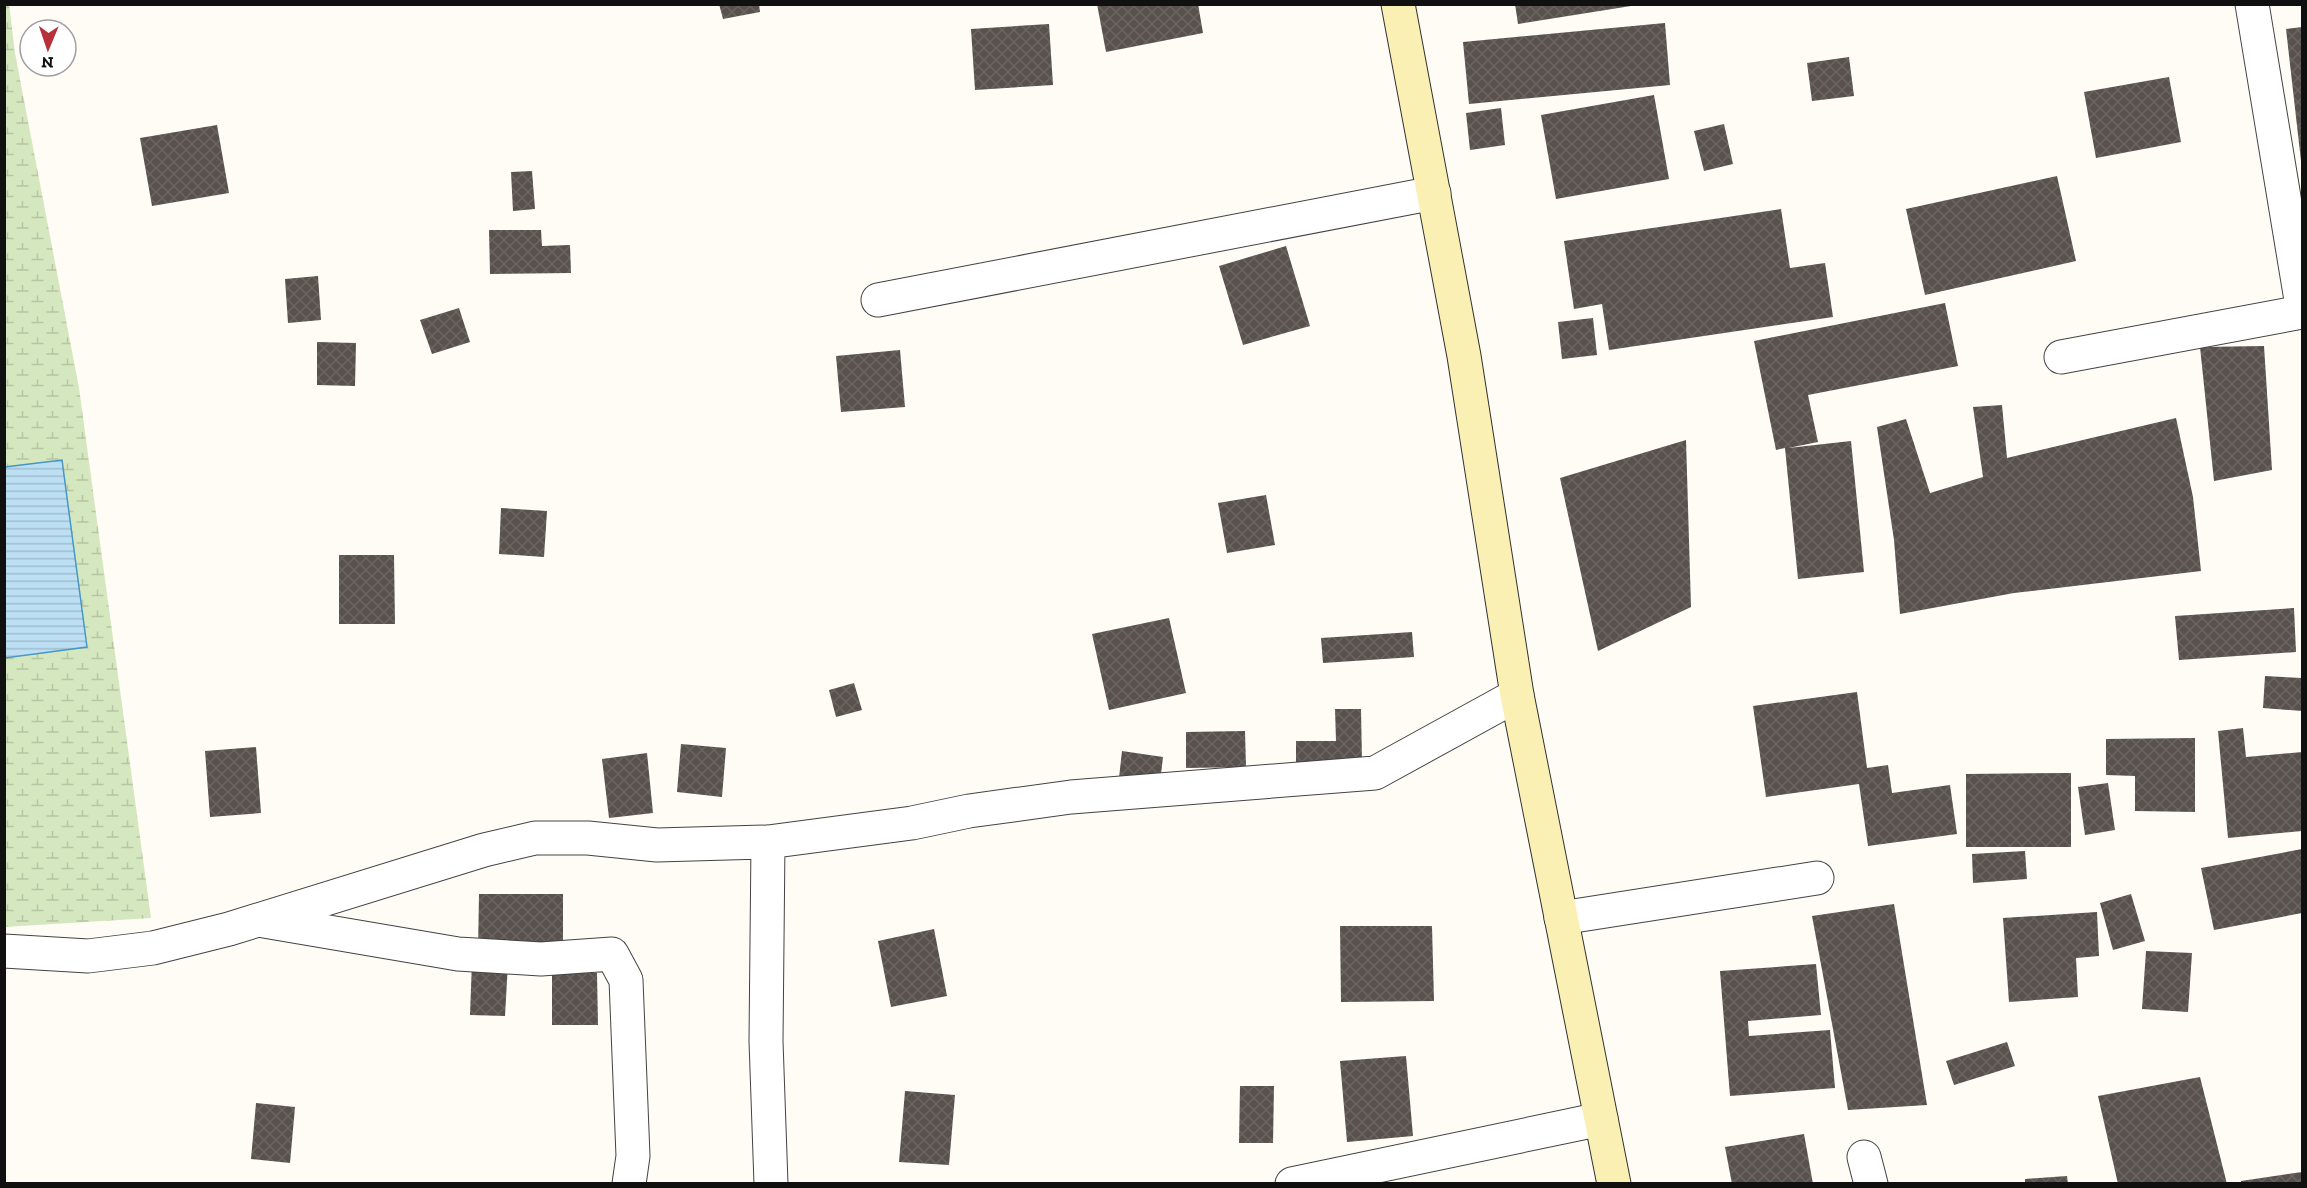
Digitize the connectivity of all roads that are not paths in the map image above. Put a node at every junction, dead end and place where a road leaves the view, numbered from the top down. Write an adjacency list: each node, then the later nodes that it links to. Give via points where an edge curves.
1 (1398, 4): 3 (main road)
2 (2252, 4): 5 (street)
3 (1434, 193): 4 (street); 8 (main road, via 1464,356)
4 (878, 300)
5 (2302, 306)
6 (2302, 312): 7 (street)
7 (2061, 357)
8 (1517, 695): 9 (street, via 1375,773 1071,797); 11 (main road)
9 (768, 842): 12 (street, via 657,845 588,838 535,838 484,850); 16 (street, via 766,1041)
10 (1817, 878): 11 (street)
11 (1561, 918): 14 (main road)
12 (260, 920): 13 (street, via 153,948 88,956); 15 (street, via 458,954 542,959 612,954 626,980 633,1156)
13 (4, 951)
14 (1601, 1119): 17 (street); 18 (main road)
15 (629, 1184)
16 (771, 1184)
17 (1292, 1184)
18 (1614, 1184)

